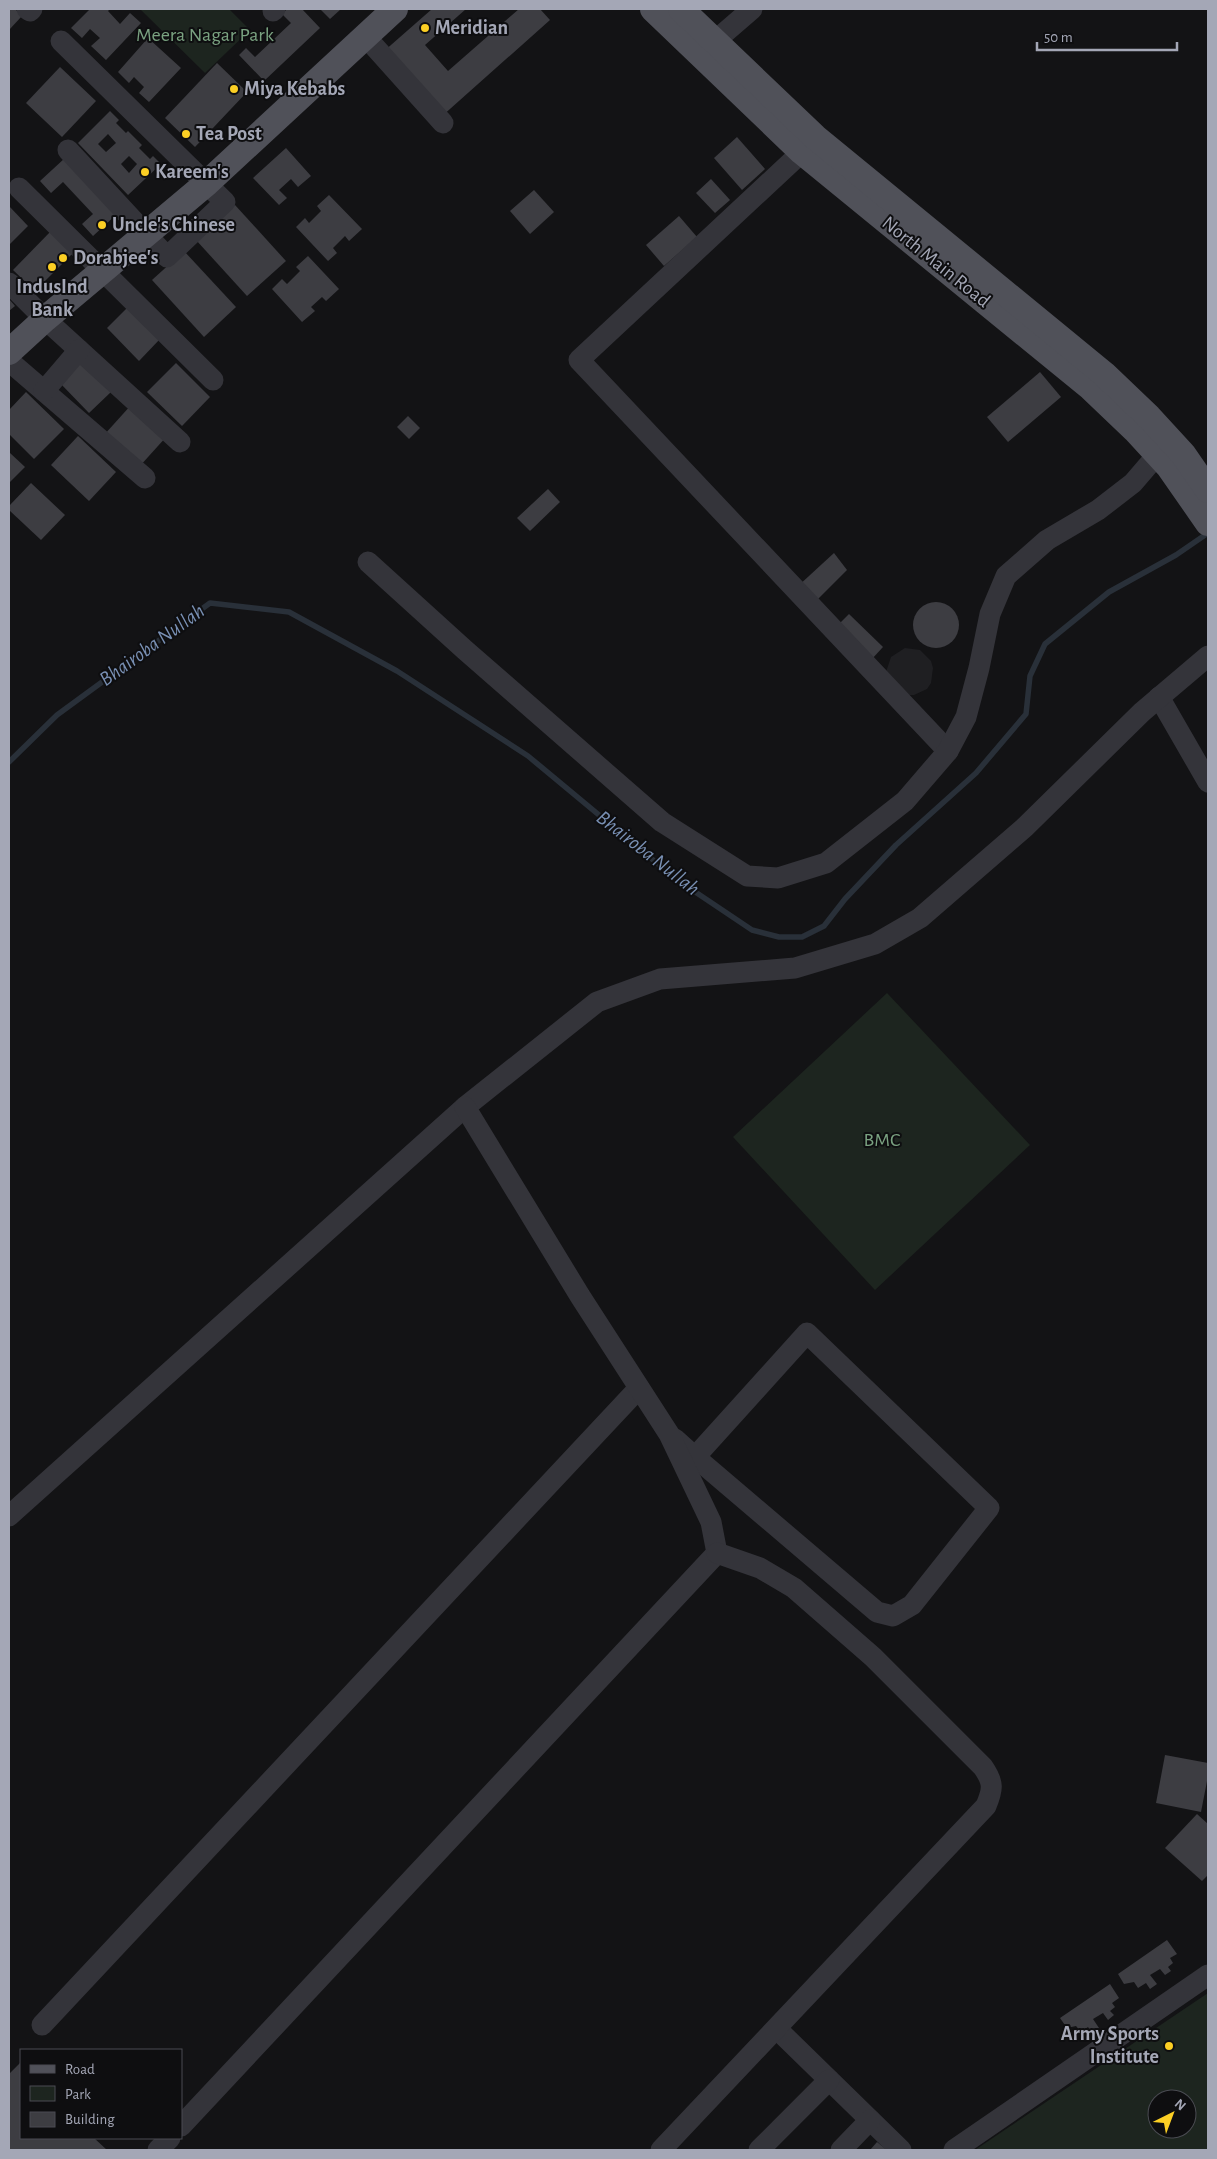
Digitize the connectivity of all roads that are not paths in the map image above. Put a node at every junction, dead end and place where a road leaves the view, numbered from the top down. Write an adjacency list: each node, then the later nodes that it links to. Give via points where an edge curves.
1 (27, 9): 2 (street)
2 (32, 9)
3 (395, 9): 7 (main road)
4 (653, 9): 12 (main road, North Main Road)
5 (681, 9): 9 (main road, North Main Road)
6 (752, 9): 9 (street)
7 (365, 36): 10 (street); 13 (main road)
8 (60, 41): 13 (street)
9 (715, 41): 25 (main road, North Main Road, via 815,137 1104,374 1149,417)
10 (443, 123)
11 (68, 150): 15 (street)
12 (802, 152): 25 (main road, North Main Road, via 1091,388); 32 (street, via 579,360)
13 (207, 183): 15 (main road)
14 (20, 188): 16 (street)
15 (146, 234): 16 (main road)
16 (101, 271): 18 (main road); 22 (street)
17 (9, 283): 18 (street)
18 (45, 319): 19 (street); 20 (main road)
19 (79, 350): 23 (street); 24 (street)
20 (9, 352)
21 (9, 361): 23 (street)
22 (213, 380)
23 (44, 391): 26 (street)
24 (180, 442)
25 (1170, 459): 27 (main road, North Main Road); 28 (main road, North Main Road); 32 (street, via 1098,510 1047,540 1006,576 990,614 966,717)
26 (145, 478)
27 (1208, 490)
28 (1208, 523)
29 (368, 562): 32 (street, via 662,822 747,876 778,878 826,863 905,801)
30 (1208, 656): 31 (street)
31 (1158, 697): 33 (street); 34 (street, via 1025,827 920,918 875,944 795,968 660,979 597,1002)
32 (948, 752)
33 (1208, 782)
34 (466, 1108): 35 (street); 38 (street)
35 (639, 1388): 36 (street); 41 (street)
36 (669, 1434): 37 (street); 39 (street, via 711,1522)
37 (695, 1457): 37 (street, via 877,1612 893,1616 912,1605 989,1508 807,1333)
38 (9, 1516)
39 (717, 1553): 42 (street, via 760,1568 794,1588 873,1657 983,1767 991,1779 992,1792 986,1806); 45 (street)
40 (1208, 1975): 52 (street)
41 (42, 2024)
42 (777, 2029): 43 (street); 48 (street)
43 (829, 2080): 44 (street); 49 (street)
44 (870, 2120): 50 (street); 51 (street)
45 (182, 2125)
46 (169, 2139): 47 (street)
47 (158, 2150)
48 (661, 2150)
49 (760, 2150)
50 (841, 2150)
51 (901, 2150)
52 (954, 2150)

